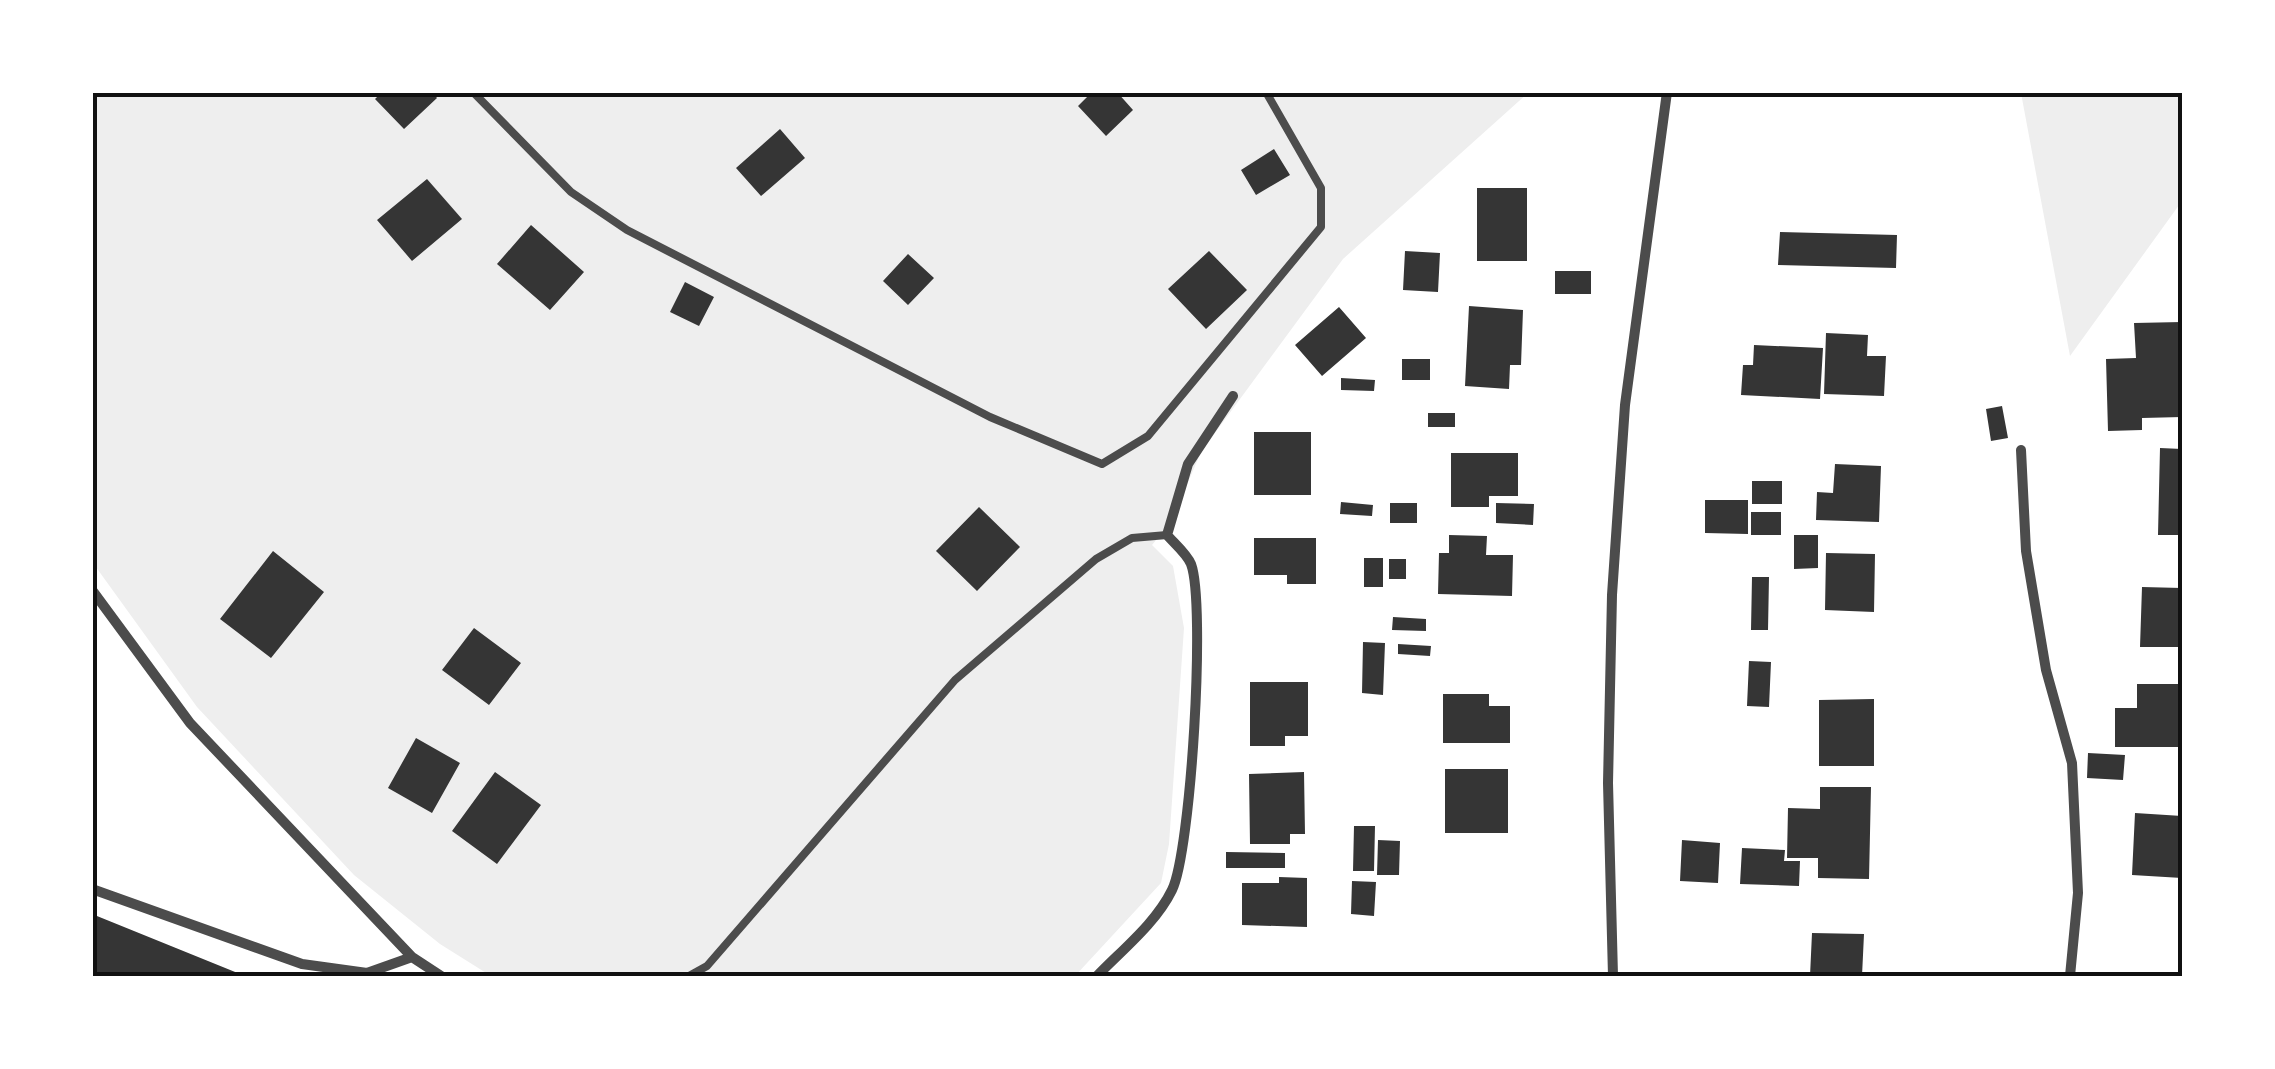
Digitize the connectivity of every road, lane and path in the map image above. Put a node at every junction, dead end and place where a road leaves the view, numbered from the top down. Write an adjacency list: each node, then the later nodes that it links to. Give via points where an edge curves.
1 (473, 92): 2 (lane, via 571,192 627,230 973,408 1102,464 1148,436 1321,226 1321,188)
2 (1266, 92)
3 (1667, 92): 13 (street, via 1625,405 1612,595)
4 (1232, 396): 6 (street, via 1188,464)
5 (2022, 450): 14 (street, via 2034,602 2072,763 2078,893)
6 (1167, 534): 11 (lane, via 1132,538 1096,559 954,680 708,966); 12 (street, via 1190,564 1199,626 1184,847 1163,906)
7 (92, 590): 9 (street, via 190,722)
8 (92, 889): 9 (street, via 302,964 367,973)
9 (412, 956): 10 (street)
10 (441, 976)
11 (689, 976)
12 (1097, 976)
13 (1613, 976)
14 (2070, 976)

